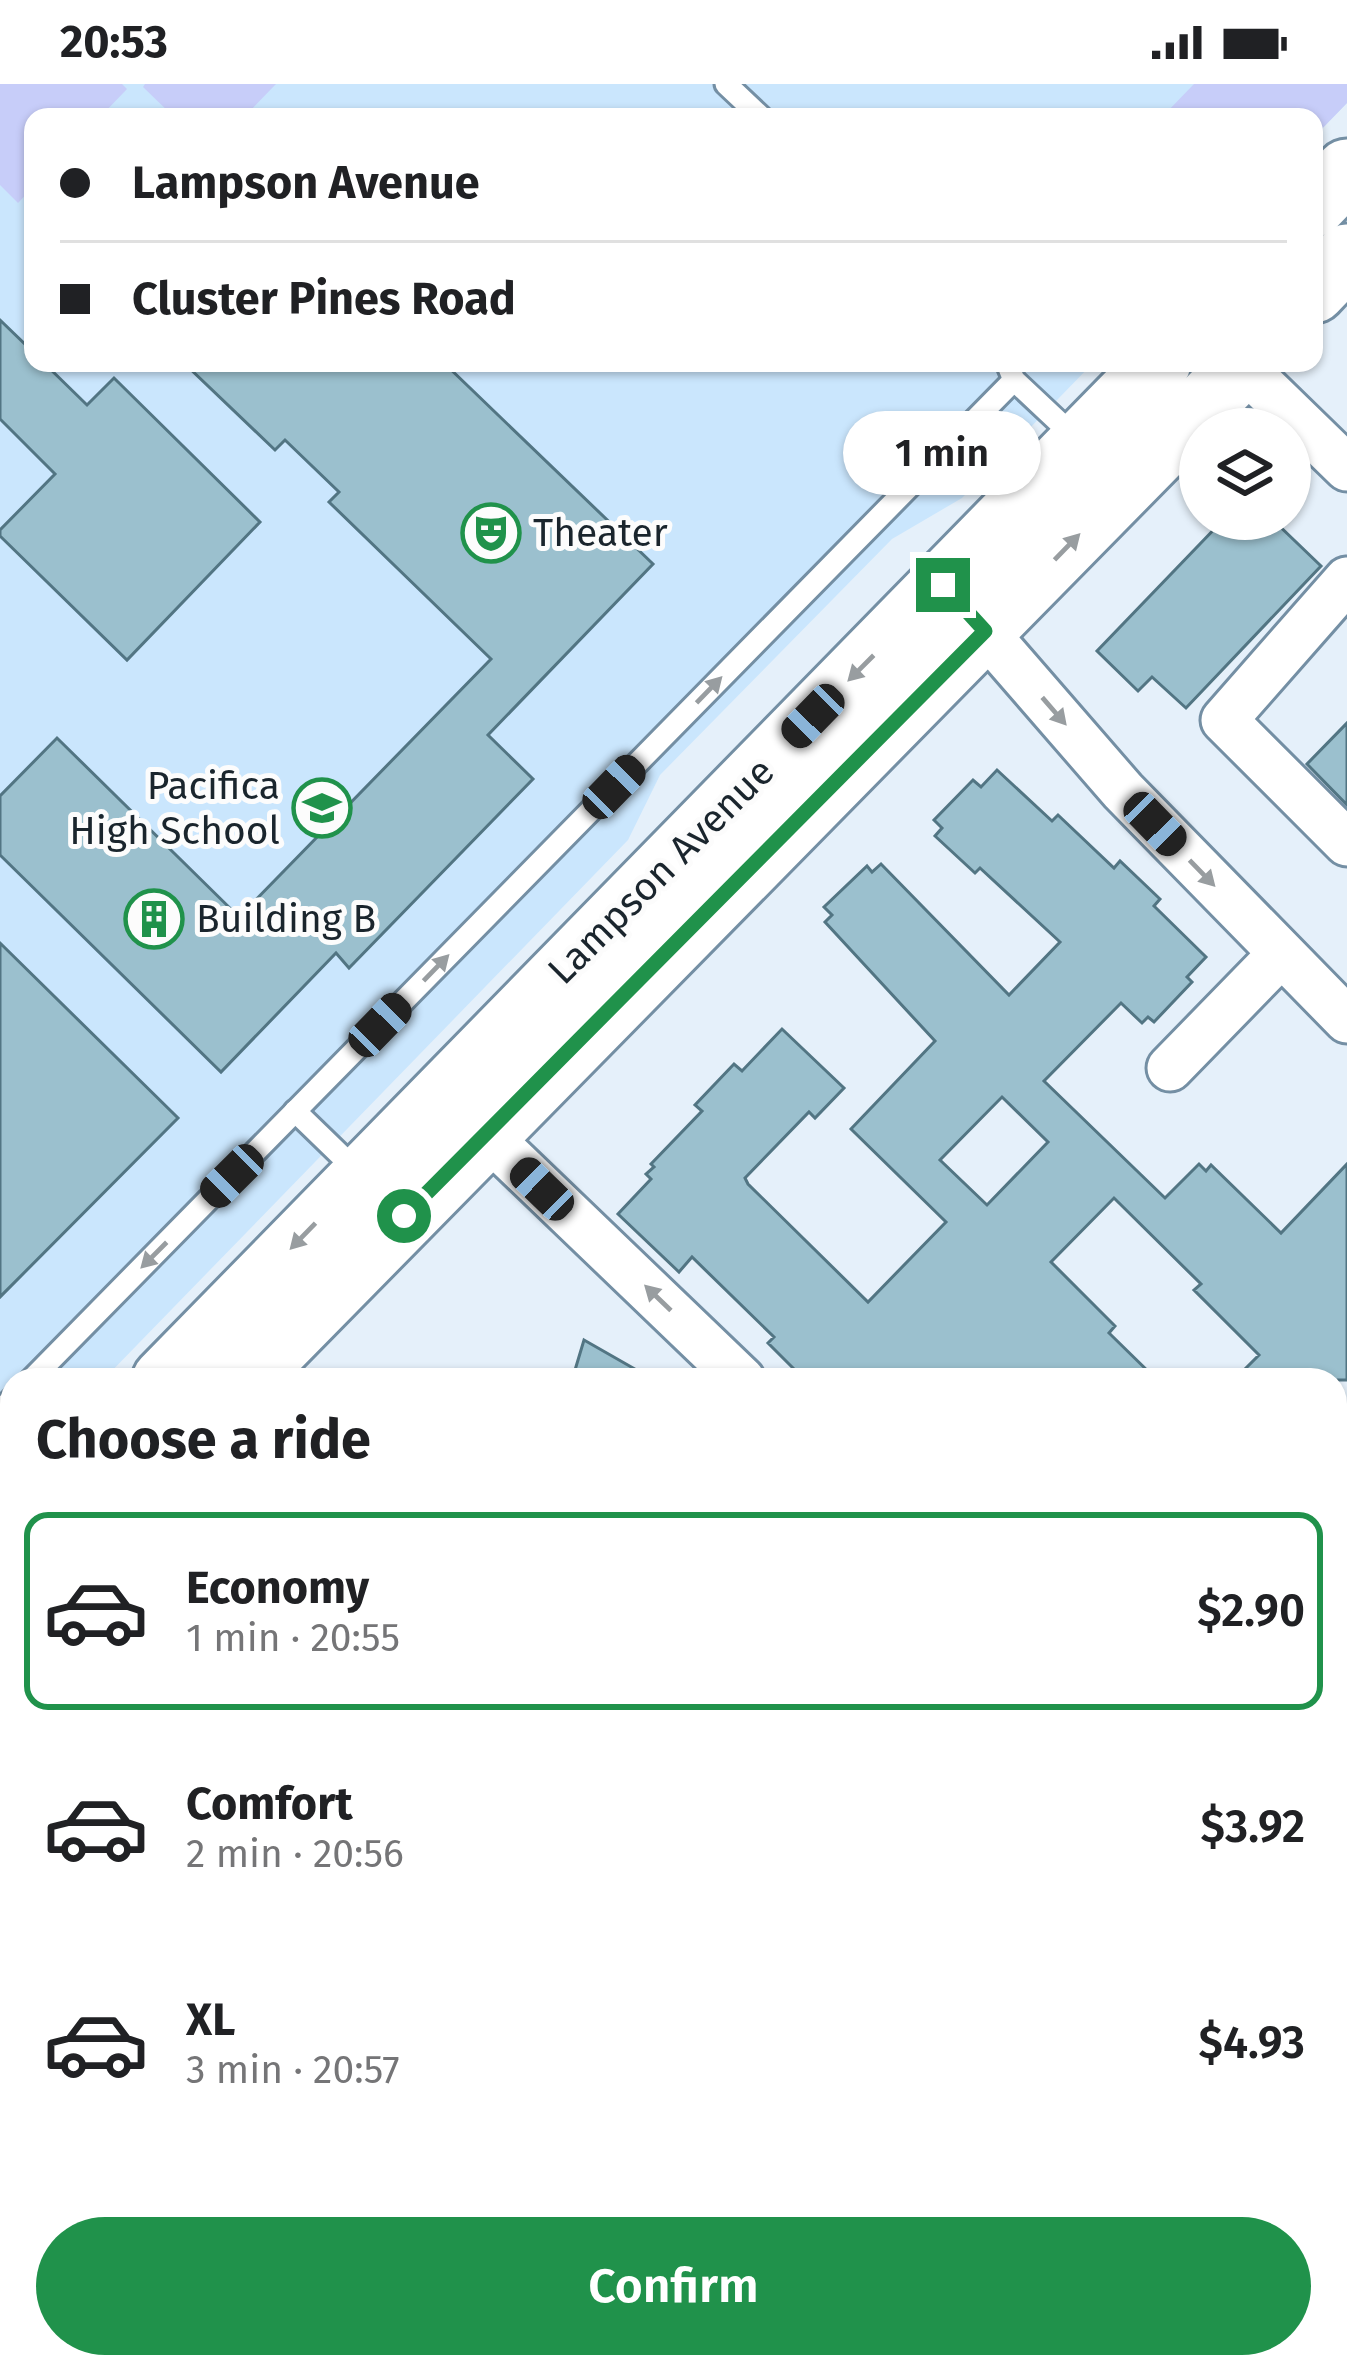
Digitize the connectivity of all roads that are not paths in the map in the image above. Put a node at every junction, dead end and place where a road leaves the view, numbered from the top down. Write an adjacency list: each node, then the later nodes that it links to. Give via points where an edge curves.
1 (726, 84): 2 (lane)
2 (751, 108)
3 (1347, 171): 4 (main road)
4 (1323, 196)
5 (1347, 256): 6 (main road)
6 (1323, 281)
7 (1009, 372): 21 (lane, one-way to 7)
8 (1011, 372): 12 (lane)
9 (1150, 372): 12 (main road, Lampson Avenue)
10 (1234, 372): 16 (main road, Lampson Avenue, one-way to 10)
11 (1250, 372): 13 (street)
12 (1080, 442): 15 (main road, Lampson Avenue)
13 (1347, 468)
14 (1347, 580): 17 (street, via 1225,721)
15 (943, 585): 16 (street); 22 (main road, Lampson Avenue, one-way to 22)
16 (985, 631): 18 (street, one-way to 18, via 1123,791); 22 (main road, Lampson Avenue)
17 (1347, 843)
18 (1281, 954): 19 (street); 20 (street)
19 (1347, 1020)
20 (1170, 1068)
21 (295, 1111): 23 (lane); 24 (lane, one-way to 24)
22 (464, 1113): 23 (main road, Lampson Avenue); 27 (street, one-way to 22)
23 (383, 1196): 25 (main road, Lampson Avenue, one-way to 25); 26 (main road, Lampson Avenue)
24 (43, 1368)
25 (178, 1368)
26 (254, 1368)
27 (730, 1368)

